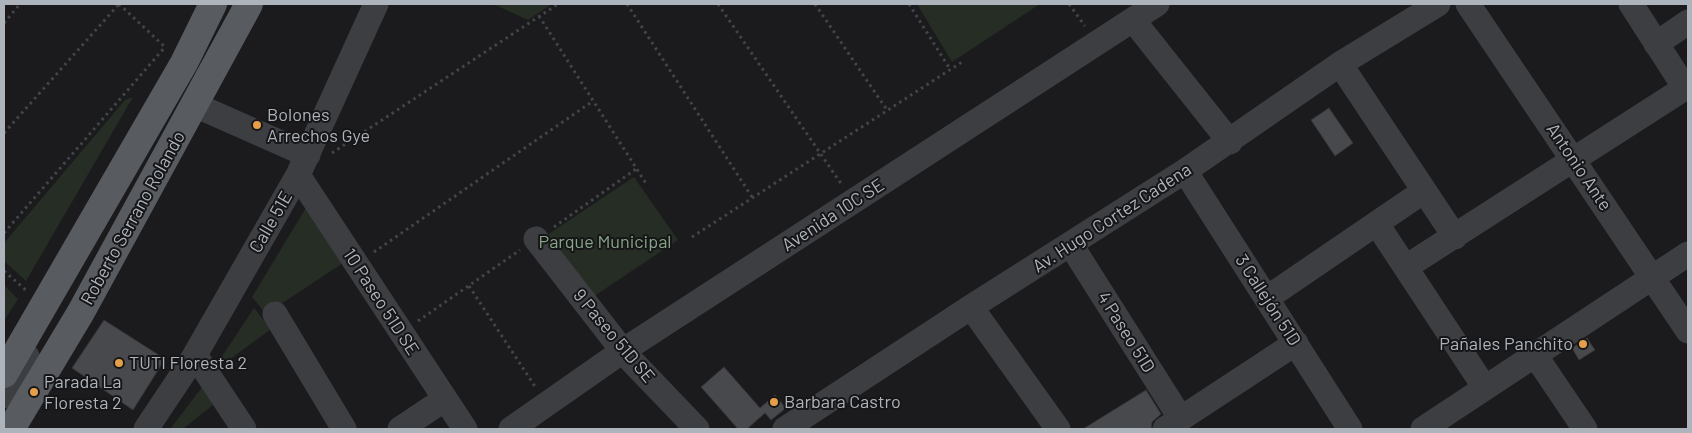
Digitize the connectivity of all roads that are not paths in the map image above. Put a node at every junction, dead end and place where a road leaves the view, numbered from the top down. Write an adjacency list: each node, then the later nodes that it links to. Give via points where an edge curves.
1 (213, 4): 36 (main road, Roberto Serrano Rolando, via 174,55 46,302)
2 (226, 4): 38 (street, Roberto Serrano Rolando)
3 (240, 4): 40 (street, Roberto Serrano Rolando, via 74,306)
4 (249, 4): 15 (main road, Roberto Serrano Rolando)
5 (376, 4): 18 (street, Calle 51E)
6 (1157, 4): 10 (street, Avenida 10C SE)
7 (1438, 4): 13 (street, Av. Hugo Cortez Cadena)
8 (1468, 4): 17 (street, Antonio Ante)
9 (1631, 4): 12 (street)
10 (1133, 20): 16 (street); 33 (street, Avenida 10C SE)
11 (1688, 22): 12 (street)
12 (1656, 44): 14 (street)
13 (1340, 64): 16 (street, Av. Hugo Cortez Cadena); 20 (street)
14 (1687, 87): 17 (street)
15 (195, 105): 18 (street); 43 (main road, Roberto Serrano Rolando, via 81,312)
16 (1230, 142): 19 (street, Av. Hugo Cortez Cadena)
17 (1574, 161): 22 (street); 27 (street, Antonio Ante)
18 (303, 165): 34 (street, Calle 51E); 39 (street, 10 Paseo 51D SE, via 356,264)
19 (1185, 171): 24 (street, Av. Hugo Cortez Cadena); 28 (street, 3 Callejón 51D)
20 (1424, 192): 21 (street); 22 (street)
21 (1377, 224): 26 (street); 28 (street)
22 (1455, 237): 26 (street)
23 (536, 239): 33 (street, 9 Paseo 51D SE)
24 (1071, 245): 29 (street, Av. Hugo Cortez Cadena); 41 (street, 4 Paseo 51D)
25 (1688, 254): 27 (street)
26 (1406, 267): 37 (street)
27 (1653, 278): 31 (street, Antonio Ante); 35 (street)
28 (1267, 298): 32 (street, 3 Callejón 51D)
29 (972, 307): 42 (street, Av. Hugo Cortez Cadena); 51 (street)
30 (275, 314): 46 (street)
31 (1688, 331)
32 (1296, 343): 41 (street); 52 (street, 3 Callejón 51D)
33 (624, 350): 49 (street, Avenida 10C SE); 50 (street, 9 Paseo 51D SE)
34 (195, 355): 44 (street, Calle 51E); 45 (street)
35 (1535, 355): 37 (street); 54 (street)
36 (4, 374)
37 (1485, 388): 53 (street)
38 (4, 396)
39 (445, 399): 47 (street); 48 (street, 10 Paseo 51D SE)
40 (4, 422)
41 (1173, 424)
42 (790, 428)
43 (11, 429)
44 (146, 429)
45 (244, 429)
46 (344, 429)
47 (400, 429)
48 (464, 429)
49 (511, 429)
50 (697, 429)
51 (1058, 429)
52 (1350, 429)
53 (1423, 429)
54 (1585, 429)

